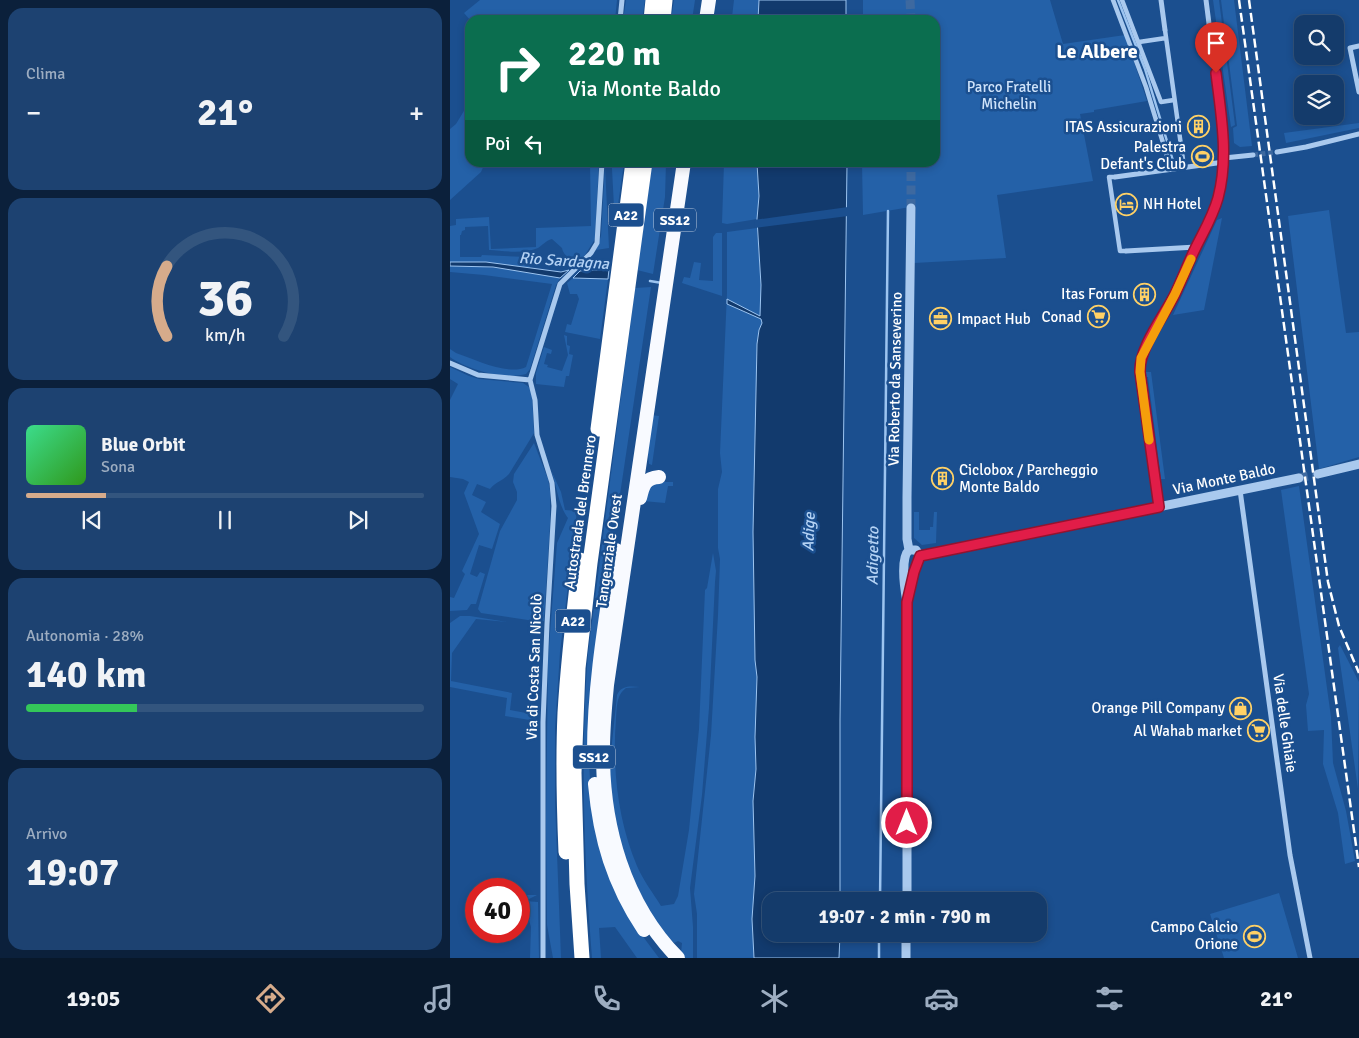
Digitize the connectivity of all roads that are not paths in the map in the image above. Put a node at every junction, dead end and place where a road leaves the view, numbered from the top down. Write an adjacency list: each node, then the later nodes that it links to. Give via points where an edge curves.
1 (622, 0): 10 (street)
2 (653, 0): 11 (highway)
3 (665, 0): 12 (highway)
4 (699, 0): 13 (highway)
5 (709, 0): 14 (highway)
6 (1113, 0): 31 (street, via 1149,95)
7 (1122, 0): 17 (street)
8 (1161, 0): 15 (street)
9 (1206, 0): 24 (street, via 1223,128)
10 (620, 15)
11 (652, 15)
12 (663, 15)
13 (697, 15)
14 (707, 15)
15 (1165, 30): 16 (street)
16 (1166, 38): 17 (street); 20 (street)
17 (1139, 42): 20 (street, via 1160,102)
18 (1359, 46): 19 (street, via 1350,48)
19 (1359, 92)
20 (1174, 100): 30 (street)
21 (1359, 134): 22 (street)
22 (1277, 152)
23 (1253, 155): 24 (street)
24 (1224, 160): 30 (street); 34 (street, via 1217,200)
25 (602, 167): 40 (street, Via di Costa San Nicolò, via 597,243 560,284)
26 (633, 167): 36 (highway, Autostrada del Brennero / A22)
27 (644, 167): 36 (highway, Autostrada del Brennero / A22)
28 (674, 167): 37 (highway, Tangenziale Ovest / SS12)
29 (683, 167): 37 (highway, Tangenziale Ovest / SS12)
30 (1184, 167): 31 (street)
31 (1170, 169): 32 (street)
32 (1115, 177): 35 (street, via 1109,177 1120,251)
33 (911, 208): 47 (street, Via Roberto da Sanseverino)
34 (1196, 246): 35 (street); 46 (street, via 1140,362)
35 (1126, 251)
36 (625, 268): 38 (highway, Autostrada del Brennero / A22)
37 (661, 282): 49 (highway, Tangenziale Ovest / SS12); 54 (highway, Tangenziale Ovest / SS12, via 603,635 594,726 594,770 603,841 615,878 647,935)
38 (623, 287): 56 (highway, Autostrada del Brennero / A22, via 580,559 567,678 564,768); 57 (highway, Autostrada del Brennero / A22, via 578,668 574,773)
39 (450, 364): 40 (street, via 478,375)
40 (530, 380): 55 (street, Via di Costa San Nicolò, via 536,435 552,482 554,506 543,722)
41 (1359, 464): 42 (street)
42 (1318, 474)
43 (659, 477): 49 (highway, via 648,479 642,487 633,544)
44 (1299, 478): 45 (street, Via Monte Baldo)
45 (1240, 490): 46 (street, Via Monte Baldo); 59 (street, Via delle Ghiaie, via 1290,856)
46 (1159, 507): 48 (street, Via Monte Baldo)
47 (909, 550): 48 (street, via 916,550); 50 (street, Via Roberto da Sanseverino)
48 (920, 558): 50 (street, via 912,564); 51 (street, Via Roberto da Sanseverino)
49 (625, 559): 54 (highway, Tangenziale Ovest / SS12, via 607,685 603,773 615,850 628,884)
50 (905, 559): 51 (street, Via Roberto da Sanseverino)
51 (907, 602): 52 (street, Via Roberto da Sanseverino)
52 (907, 892)
53 (906, 942): 58 (street)
54 (673, 957)
55 (543, 958)
56 (572, 958)
57 (582, 958)
58 (906, 958)
59 (1310, 958)

